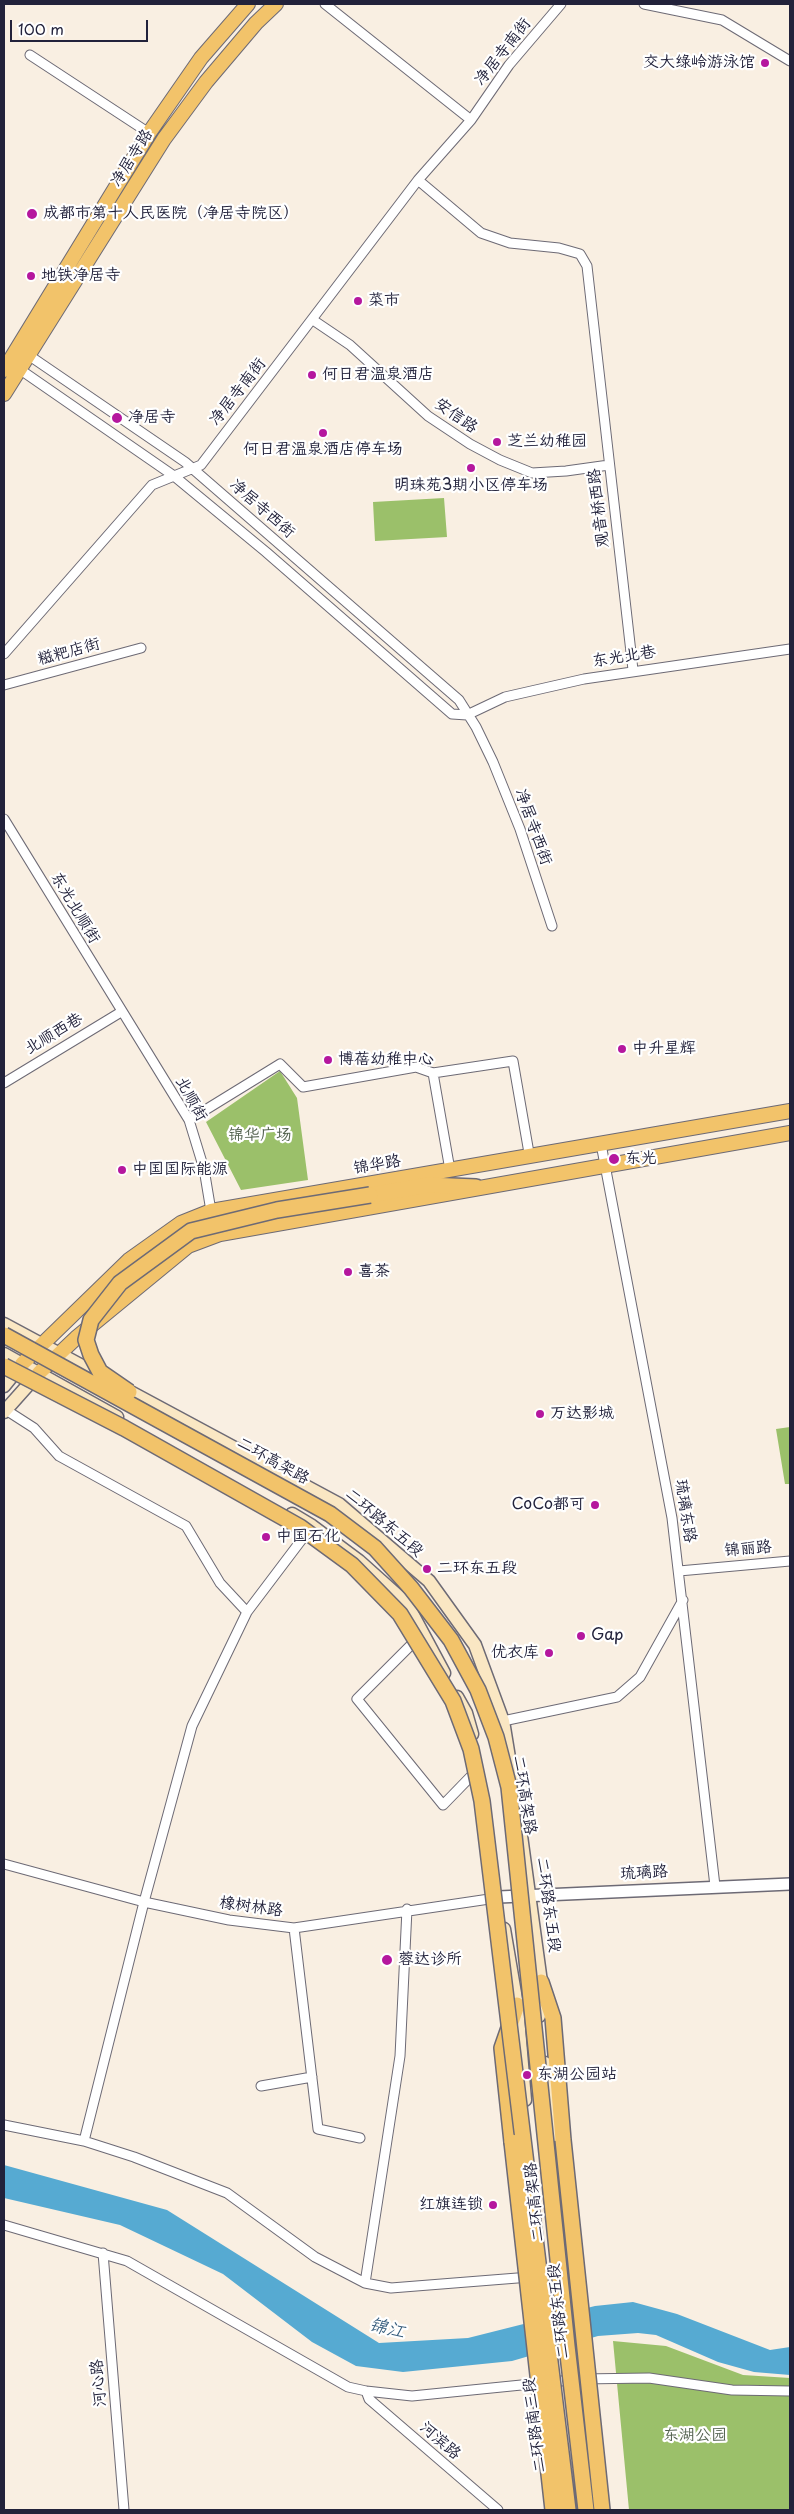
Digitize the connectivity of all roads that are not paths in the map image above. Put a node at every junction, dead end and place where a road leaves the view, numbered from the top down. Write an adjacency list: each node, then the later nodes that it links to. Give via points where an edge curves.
1 (246, 4): 9 (main road, 净居寺路, via 201,58)
2 (276, 4): 12 (main road, 净居寺路, via 206,82 164,139)
3 (325, 4): 8 (street)
4 (561, 4): 8 (street, 净居寺南街, via 509,65)
5 (644, 4): 7 (street, via 722,20)
6 (30, 55): 9 (street)
7 (790, 61)
8 (471, 120): 10 (street, 净居寺南街)
9 (149, 133): 12 (main road, 净居寺路)
10 (418, 180): 11 (street, 净居寺南街); 15 (street, 观音桥西路, via 481,233 510,243 558,248 580,254 587,266)
11 (313, 320): 15 (street, 安信路, via 350,345 428,416 500,460 532,472 566,471); 16 (street, 净居寺南街, via 201,465)
12 (24, 351): 13 (main road, 净居寺路); 16 (street, 净居寺西街)
13 (11, 367): 14 (main road, 净居寺路); 17 (street, 净居寺西街)
14 (4, 394)
15 (609, 464): 21 (street, 观音桥西路)
16 (193, 468): 17 (street, 净居寺南街); 23 (street, 净居寺西街, via 459,700)
17 (174, 476): 20 (street, 净居寺南街, via 152,485); 23 (street, 净居寺西街, via 452,714)
18 (141, 648): 22 (street, 糍粑店街)
19 (790, 650): 21 (street, 东光北巷)
20 (4, 654)
21 (633, 670): 23 (street, 东光北巷, via 505,697)
22 (4, 685)
23 (467, 714): 25 (street, 净居寺西街, via 493,762 520,829)
24 (4, 819): 26 (street, 东光北顺街)
25 (552, 926)
26 (120, 1012): 28 (street, 北顺西巷); 30 (street, 北顺街)
27 (433, 1073): 30 (street, via 416,1067 303,1087 280,1064); 33 (street, via 513,1061); 35 (street)
28 (4, 1082)
29 (790, 1111): 32 (main road, 锦华路)
30 (189, 1120): 37 (street, 北顺街, via 204,1169)
31 (790, 1133): 34 (main road)
32 (601, 1144): 34 (street, 琉璃东路); 35 (main road, 锦华路)
33 (529, 1153)
34 (605, 1165): 36 (main road); 51 (street, 琉璃东路)
35 (450, 1170): 37 (main road, 锦华路)
36 (476, 1187): 42 (main road, via 220,1234 188,1246 128,1293); 48 (highway, bridge, via 428,1185 277,1210 191,1231 120,1283 91,1320 86,1340 100,1372 120,1387 226,1447)
37 (211, 1212): 40 (main road, 锦华路, via 181,1223 129,1260)
38 (4, 1324): 40 (main road, 二环路东五段)
39 (4, 1335): 48 (highway, 二环高架路, bridge)
40 (42, 1345): 42 (main road, 二环路东五段); 43 (main road, 锦华路)
41 (4, 1354): 43 (main road, 二环路东五段)
42 (60, 1355): 45 (main road); 55 (main road, 二环路东五段, via 339,1504 429,1581 475,1645)
43 (22, 1364): 45 (main road, 二环路东五段); 46 (main road)
44 (4, 1366): 84 (highway, 二环高架路, bridge, via 124,1428 300,1527 352,1565 400,1614 454,1701 471,1749 482,1801)
45 (39, 1373): 47 (main road); 49 (main road, 二环路东五段)
46 (4, 1386)
47 (5, 1411): 53 (street, via 34,1428 59,1456 186,1526 220,1583)
48 (260, 1473): 85 (highway, 二环高架路, bridge, via 330,1514 375,1548 412,1588 451,1640 478,1690 496,1737 509,1787)
49 (312, 1526): 53 (street); 54 (main road, 二环路东五段, via 407,1604)
50 (790, 1561): 51 (street, 锦丽路)
51 (679, 1571): 52 (street, 琉璃东路)
52 (683, 1600): 55 (street, via 640,1677 617,1696); 59 (street, 琉璃东路)
53 (246, 1612): 62 (street, via 192,1726)
54 (423, 1634): 56 (main road, 二环路东五段, via 466,1713); 56 (street, via 358,1699 443,1805)
55 (503, 1721): 60 (main road, 二环路东五段)
56 (481, 1766): 61 (main road, 二环路东五段)
57 (4, 1864): 62 (street, 橡树林路)
58 (790, 1884): 59 (street, 琉璃路)
59 (715, 1886): 60 (street, 琉璃路)
60 (530, 1895): 61 (street, 琉璃路); 65 (main road, 二环路东五段)
61 (499, 1897): 63 (street, 橡树林路); 66 (main road, 二环路东五段)
62 (144, 1902): 64 (street, 橡树林路, via 229,1920); 71 (street)
63 (407, 1909): 64 (street, 橡树林路); 75 (street, via 400,2056)
64 (294, 1928): 67 (street)
65 (541, 1982): 76 (main road, 二环路东五段, bridge, via 537,2007 577,2307); 87 (highway, bridge, via 553,2018)
66 (517, 2005): 74 (main road, 二环路东五段, via 538,2245); 82 (highway, bridge, via 502,2048)
67 (312, 2077): 68 (street); 70 (street, via 318,2128)
68 (261, 2086)
69 (4, 2125): 71 (street)
70 (360, 2138)
71 (84, 2141): 75 (street, via 227,2194 315,2257)
72 (4, 2225): 73 (street)
73 (103, 2253): 78 (street, via 127,2261 348,2387); 80 (street, 河心路)
74 (535, 2277): 75 (street, via 391,2288); 77 (main road, 二环路南三段, via 542,2356)
75 (365, 2283)
76 (581, 2379): 77 (street); 79 (street, via 649,2378 732,2390); 86 (main road, 二环路东五段)
77 (548, 2384): 78 (street, via 412,2396); 83 (main road, 二环路南三段)
78 (366, 2391): 81 (street, 河滨路, via 370,2399)
79 (790, 2391)
80 (124, 2510)
81 (498, 2510)
82 (553, 2510)
83 (561, 2510)
84 (568, 2510)
85 (586, 2510)
86 (595, 2510)
87 (602, 2510)

